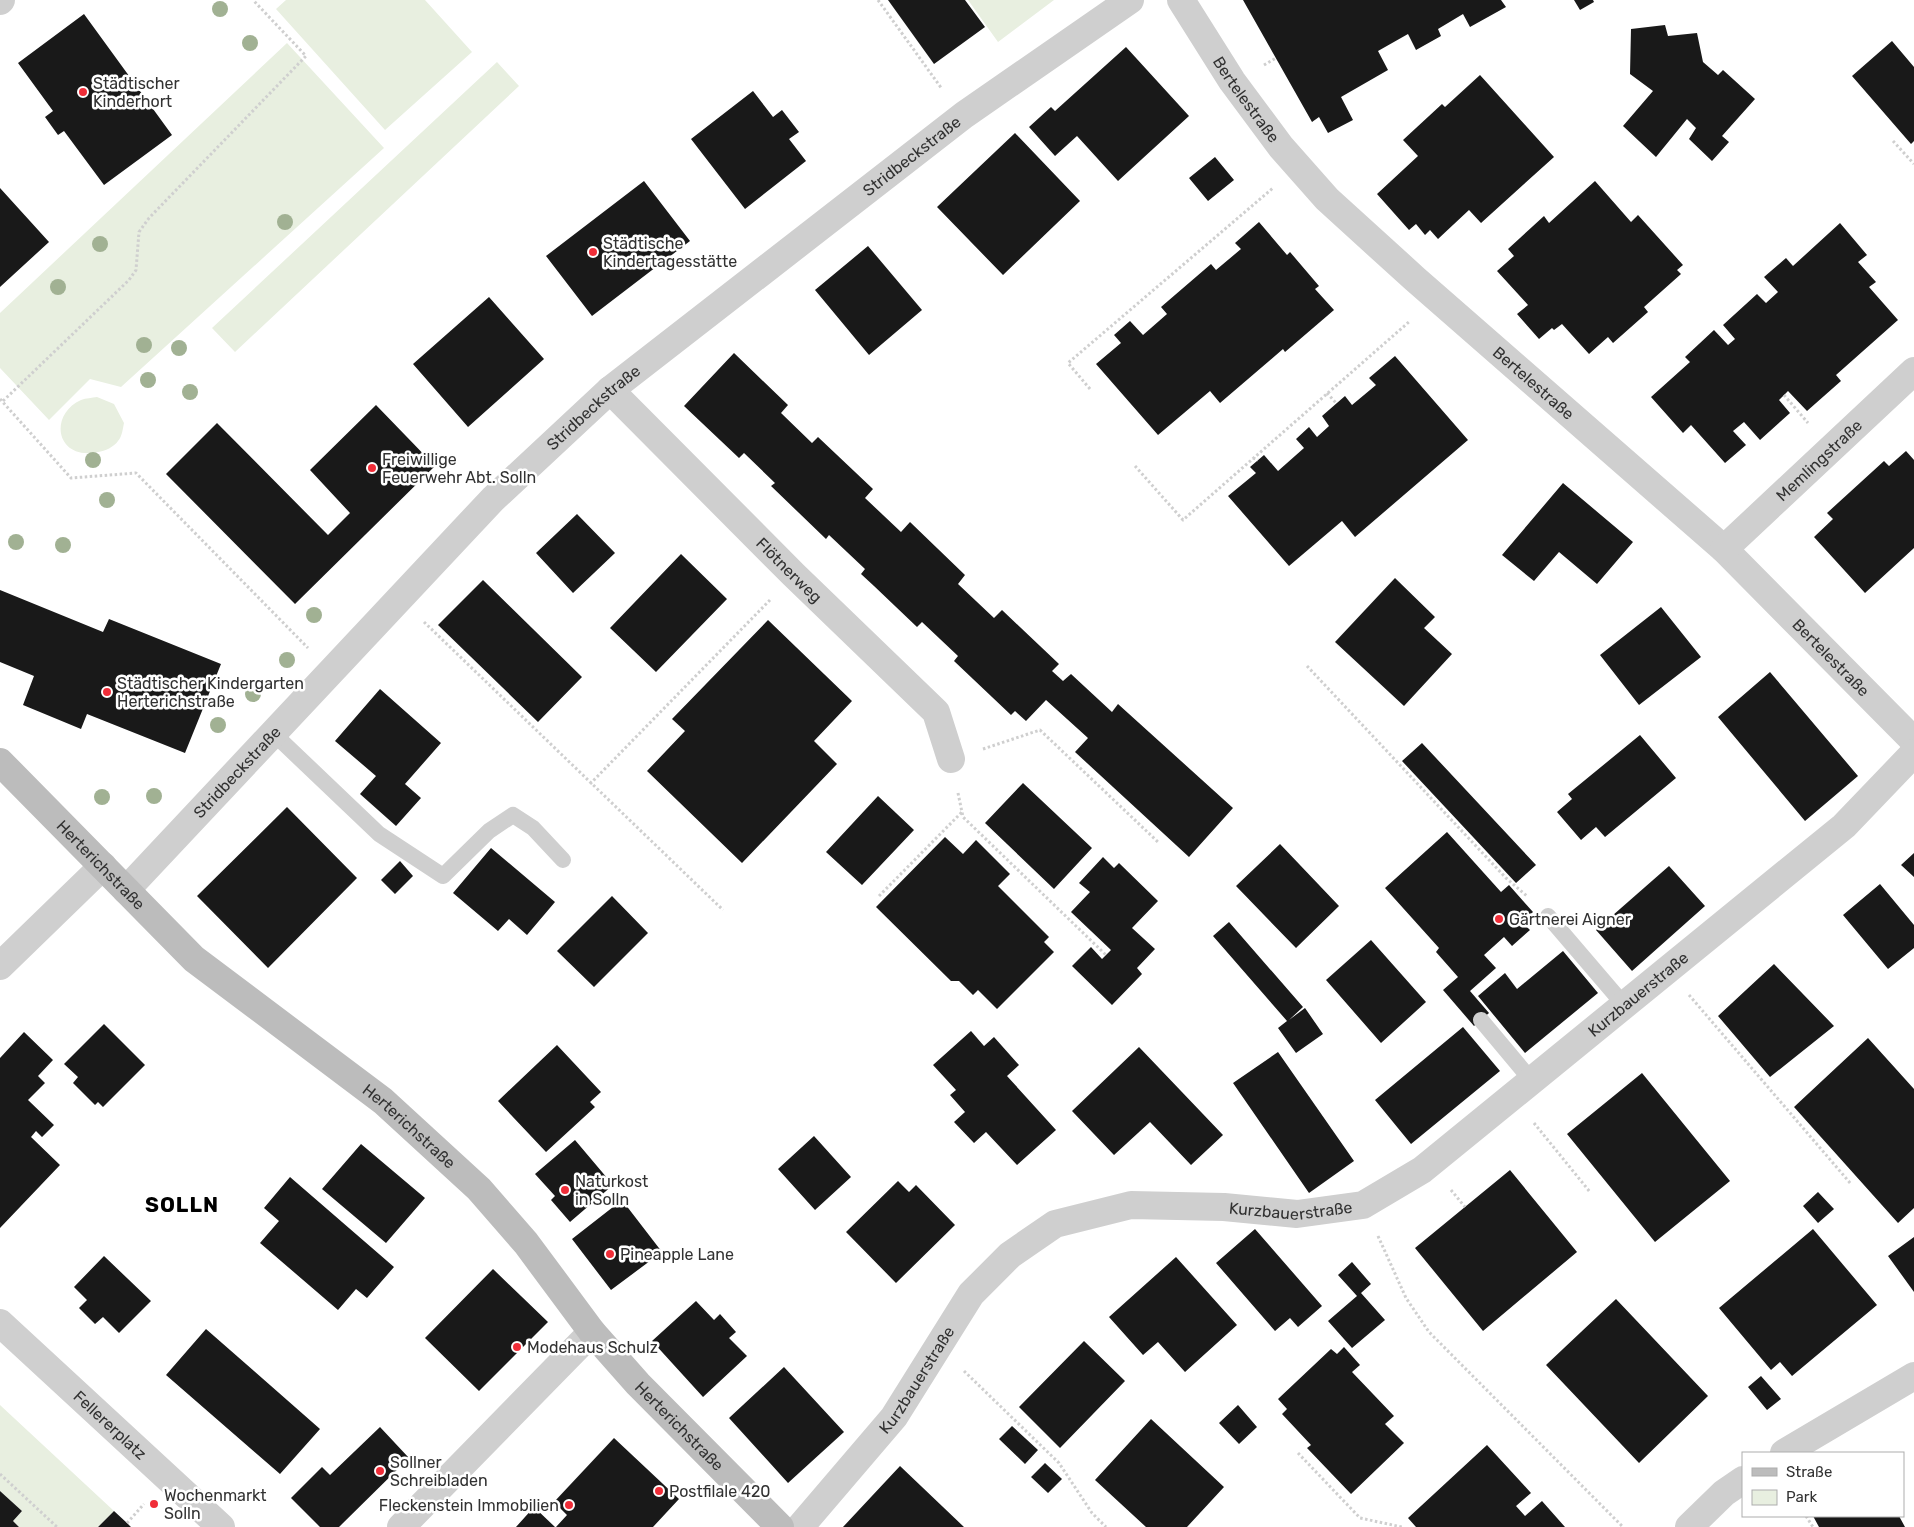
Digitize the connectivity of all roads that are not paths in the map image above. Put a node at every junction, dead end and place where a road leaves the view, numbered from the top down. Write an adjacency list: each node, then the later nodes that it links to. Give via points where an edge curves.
1 (1130, 0): 4 (street, Stridbeckstraße, via 964,115)
2 (1181, 0): 5 (street, Bertelestraße, via 1232,81 1281,147 1327,199)
3 (1914, 372): 5 (street, Memlingstraße)
4 (610, 390): 6 (street, Stridbeckstraße, via 493,499); 9 (street, Flötnerweg, via 936,712)
5 (1724, 549): 7 (street, Bertelestraße)
6 (274, 733): 11 (lane, via 379,834 443,876 488,831 513,815 533,828); 13 (street, Stridbeckstraße)
7 (1914, 741)
8 (1914, 753): 16 (street, Kurzbauerstraße, via 1844,826)
9 (951, 759)
10 (0, 762): 12 (main road, Herterichstraße)
11 (563, 860)
12 (103, 866): 13 (main road, Herterichstraße); 15 (street)
13 (126, 890): 20 (main road, Herterichstraße, via 194,959 383,1101 479,1189 526,1243)
14 (1548, 916): 16 (lane)
15 (0, 966)
16 (1625, 1006): 18 (street, Kurzbauerstraße)
17 (1481, 1020): 18 (lane)
18 (1522, 1090): 27 (street, Kurzbauerstraße, via 1422,1170 1363,1205 1297,1214 1224,1207 1131,1205 1055,1224 1010,1255 971,1294 894,1417)
19 (0, 1323): 24 (street, Fellererplatz)
20 (592, 1332): 25 (street); 26 (main road, Herterichstraße, via 638,1384)
21 (1914, 1376): 22 (street)
22 (1786, 1452)
23 (1742, 1481): 28 (street, via 1724,1493)
24 (221, 1527)
25 (400, 1527)
26 (780, 1527)
27 (800, 1527)
28 (1689, 1527)

